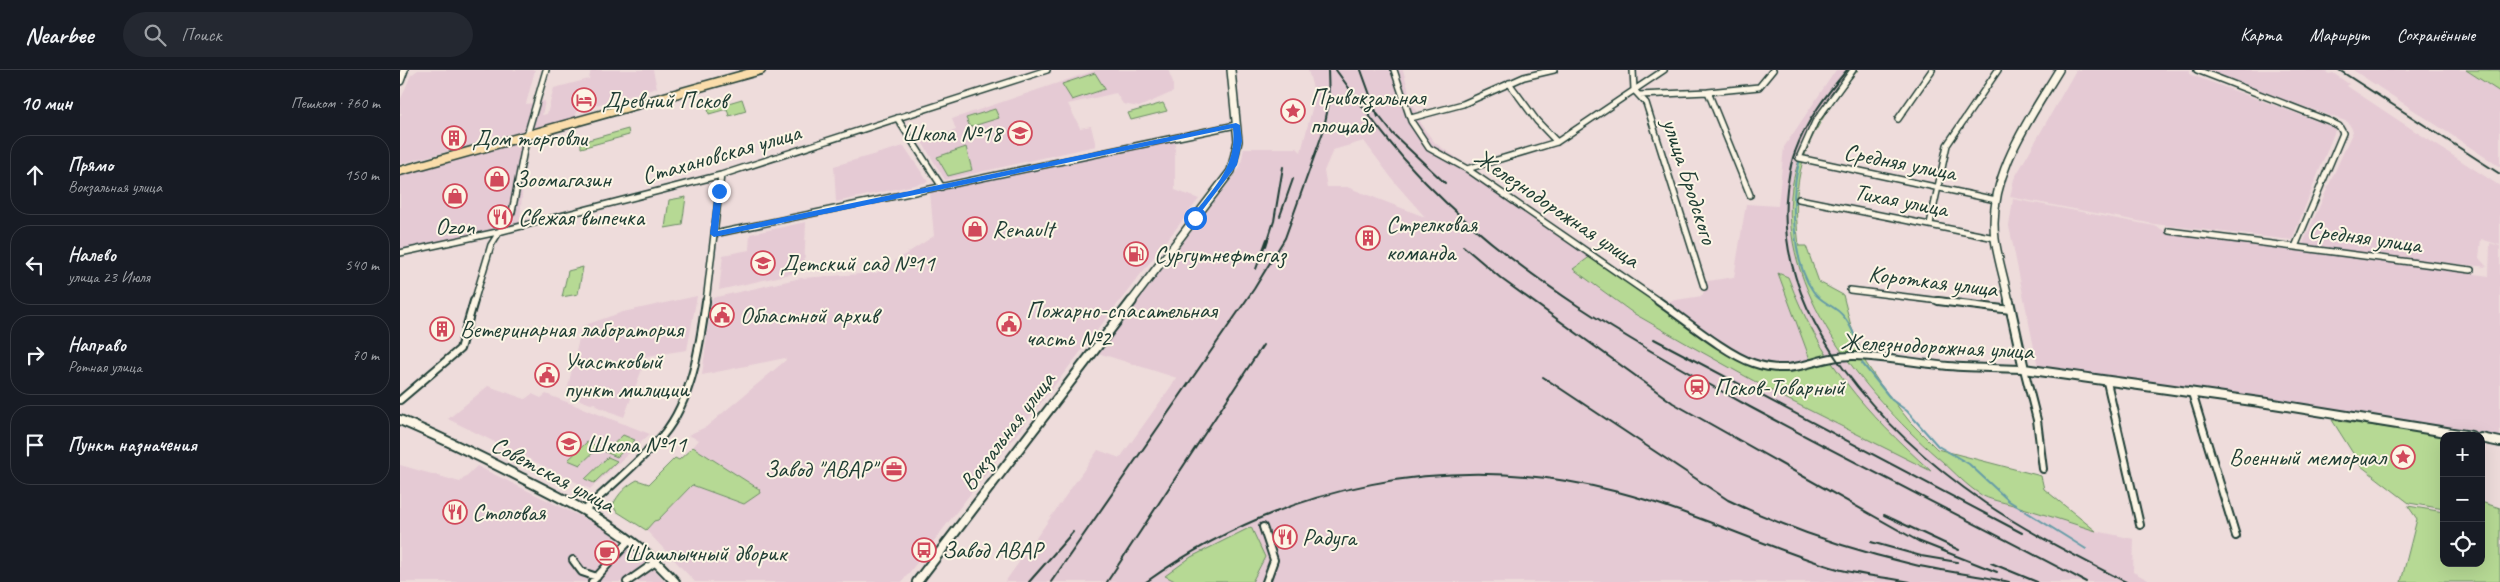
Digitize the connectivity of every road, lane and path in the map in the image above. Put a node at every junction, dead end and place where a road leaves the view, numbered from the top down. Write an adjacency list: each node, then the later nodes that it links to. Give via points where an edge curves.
1 (404, 70): 16 (street)
2 (546, 70): 25 (street)
3 (761, 70): 25 (main road)
4 (1047, 70): 21 (street, Стахановская улица)
5 (1231, 70): 24 (street, Вокзальная улица)
6 (1394, 70): 22 (street, Железнодорожная улица)
7 (1554, 70): 17 (street)
8 (1632, 70): 18 (street)
9 (1664, 70): 18 (street)
10 (1773, 70): 19 (street, via 1759,87)
11 (1853, 70): 31 (street, Средняя улица, via 1829,99 1803,142 1799,158)
12 (1932, 70): 23 (street)
13 (1998, 70): 31 (street, via 1947,145)
14 (2059, 70): 34 (street, via 2010,154)
15 (2197, 70): 40 (street, Средняя улица, via 2329,121 2344,133)
16 (400, 80)
17 (1509, 83): 22 (street, via 1463,104); 26 (street)
18 (1634, 90): 20 (street, улица Бродского); 26 (street)
19 (1708, 92): 20 (street); 32 (street)
20 (1639, 96): 43 (street, улица Бродского, via 1646,103 1662,150)
21 (897, 118): 29 (street, Стахановская улица); 30 (street)
22 (1412, 118): 27 (street, Железнодорожная улица, via 1430,149)
23 (1898, 119)
24 (1236, 125): 30 (street); 65 (street, Вокзальная улица, via 1238,141 1230,171)
25 (527, 135): 28 (main road); 36 (street, via 512,212)
26 (1557, 142): 27 (street)
27 (1466, 169): 46 (street, Железнодорожная улица, via 1752,363 1793,369 1836,357 1853,356 1950,366)
28 (400, 171)
29 (721, 175): 36 (street, Стахановская улица); 38 (street)
30 (942, 187): 38 (street)
31 (1938, 187): 34 (street, Средняя улица); 35 (street)
32 (1750, 195)
33 (1799, 198): 35 (street, Тихая улица)
34 (1996, 200): 39 (street)
35 (1930, 224): 39 (street, Тихая улица)
36 (502, 231): 41 (street, Стахановская улица); 49 (street, via 491,245 460,349)
37 (2169, 232): 40 (street)
38 (714, 234): 55 (street, via 702,328 683,396 672,421 654,445)
39 (1995, 238): 45 (street)
40 (2295, 247): 42 (street, Средняя улица)
41 (400, 252)
42 (2472, 270)
43 (1704, 287)
44 (1850, 290): 45 (street, Короткая улица)
45 (2011, 310): 46 (street)
46 (2024, 369): 47 (street, Железнодорожная улица); 54 (street, via 2037,420)
47 (2107, 382): 48 (street, Железнодорожная улица); 56 (street)
48 (2192, 393): 51 (street, Железнодорожная улица); 58 (street)
49 (400, 400)
50 (400, 420): 55 (street, Советская улица)
51 (2446, 432)
52 (2485, 439): 53 (street)
53 (2500, 442)
54 (2043, 469)
55 (586, 510): 59 (street, Советская улица)
56 (2140, 526)
57 (1263, 527): 66 (street, via 1274,560)
58 (2236, 536)
59 (630, 540): 61 (street, Советская улица); 62 (street)
60 (572, 560): 62 (street, via 582,572)
61 (657, 561): 63 (street); 64 (street, Советская улица)
62 (594, 579)
63 (627, 582)
64 (675, 582)
65 (917, 582)
66 (1266, 582)

